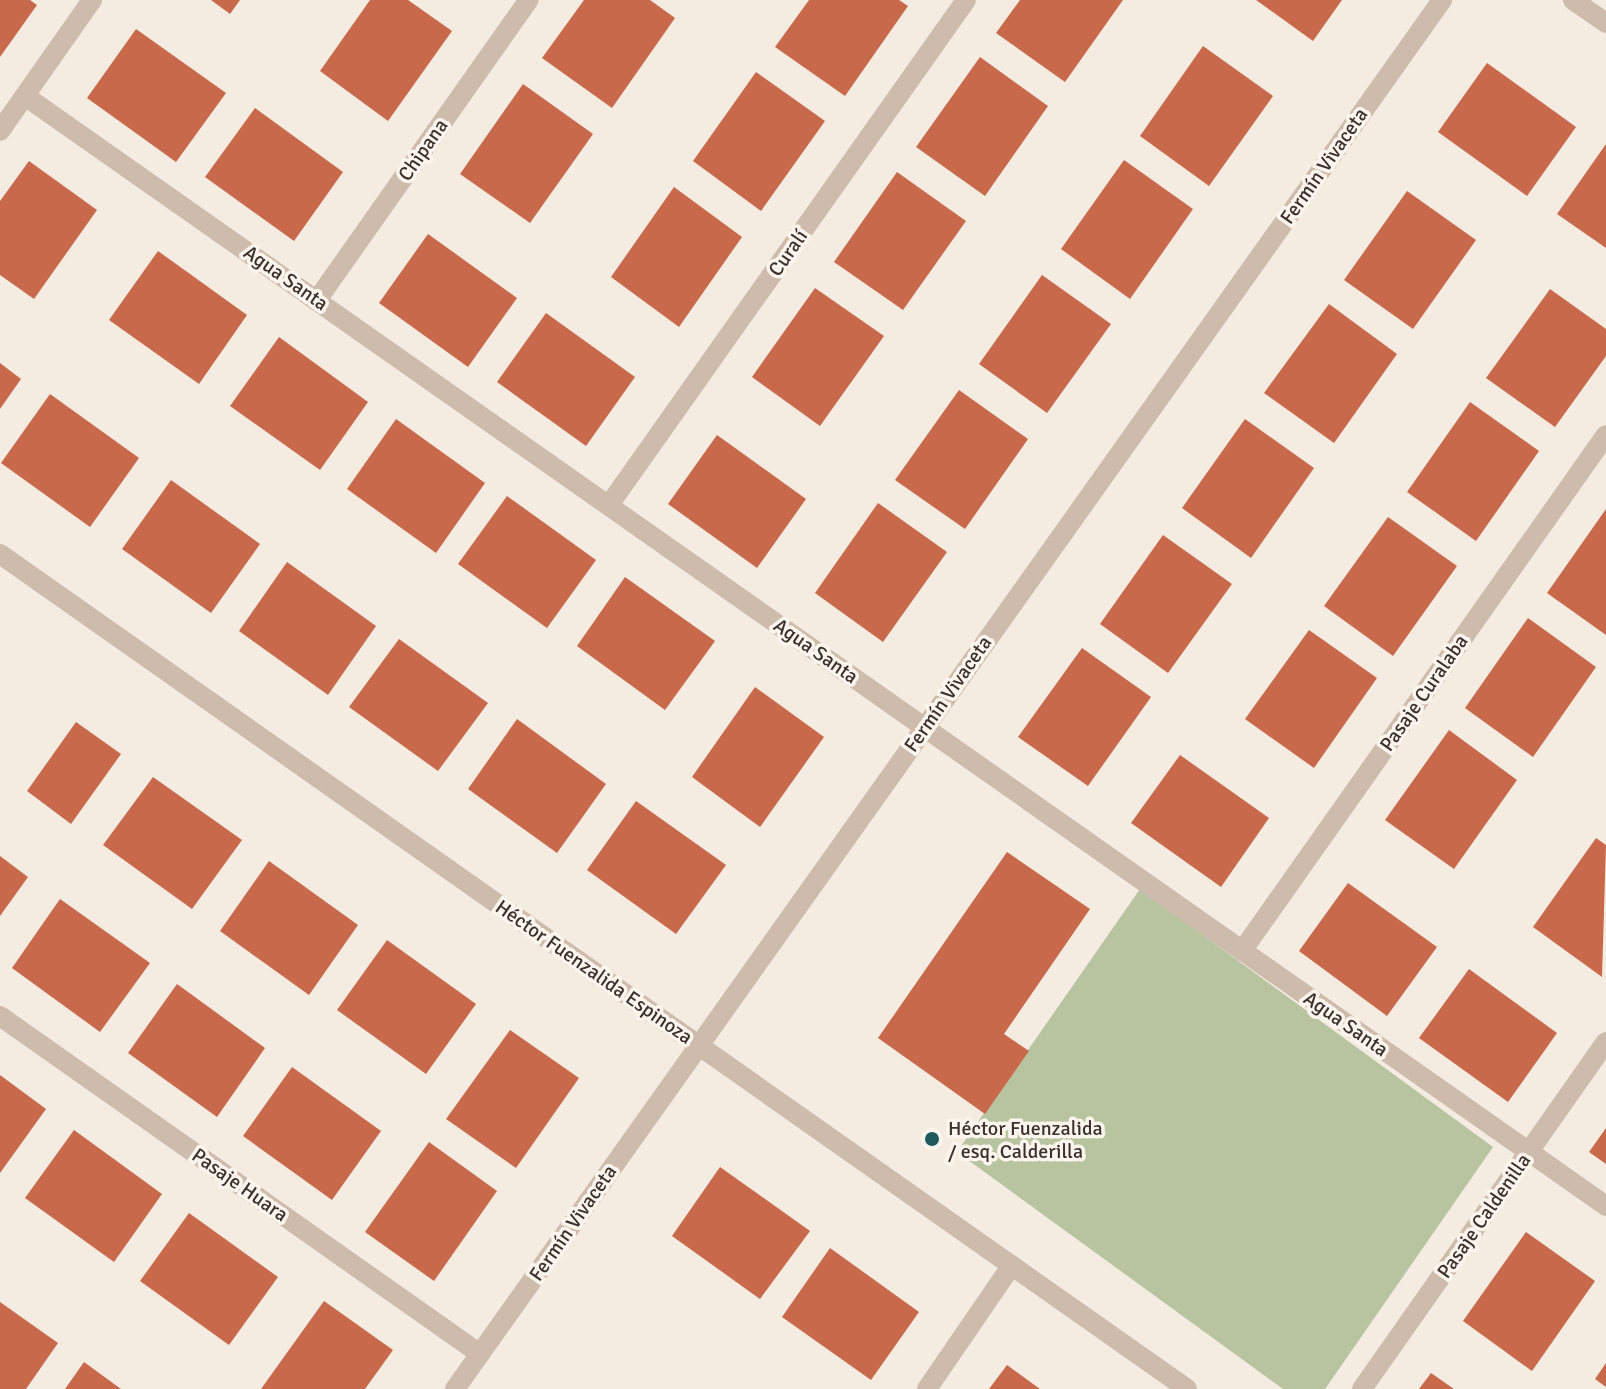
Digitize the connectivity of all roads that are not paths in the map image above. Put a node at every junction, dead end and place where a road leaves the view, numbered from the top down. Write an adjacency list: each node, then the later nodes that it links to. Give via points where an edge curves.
1 (92, 0): 7 (street)
2 (529, 0): 9 (street, Chipana)
3 (966, 0): 11 (street, Curalí)
4 (1442, 0): 13 (street, Fermín Vivaceta)
5 (1573, 0): 6 (street)
6 (1606, 23)
7 (25, 96): 8 (street); 9 (street, Agua Santa)
8 (0, 131)
9 (317, 300): 11 (street, Agua Santa)
10 (1606, 435): 14 (street, Pasaje Curalaba)
11 (609, 505): 13 (street, Agua Santa)
12 (0, 554): 17 (street, Héctor Fuenzalida Espinoza)
13 (925, 727): 14 (street, Agua Santa); 17 (street, Fermín Vivaceta)
14 (1242, 951): 18 (street, Agua Santa)
15 (0, 1016): 21 (street, Pasaje Huara)
16 (1606, 1042): 18 (street, Pasaje Caldenilla)
17 (699, 1046): 20 (street, Héctor Fuenzalida Espinoza); 21 (street, Fermín Vivaceta)
18 (1529, 1152): 19 (street, Agua Santa); 25 (street, Pasaje Caldenilla)
19 (1606, 1206)
20 (1012, 1265): 23 (street); 24 (street, Héctor Fuenzalida Espinoza)
21 (480, 1354): 22 (street, Fermín Vivaceta)
22 (455, 1389)
23 (927, 1389)
24 (1187, 1389)
25 (1362, 1389)

